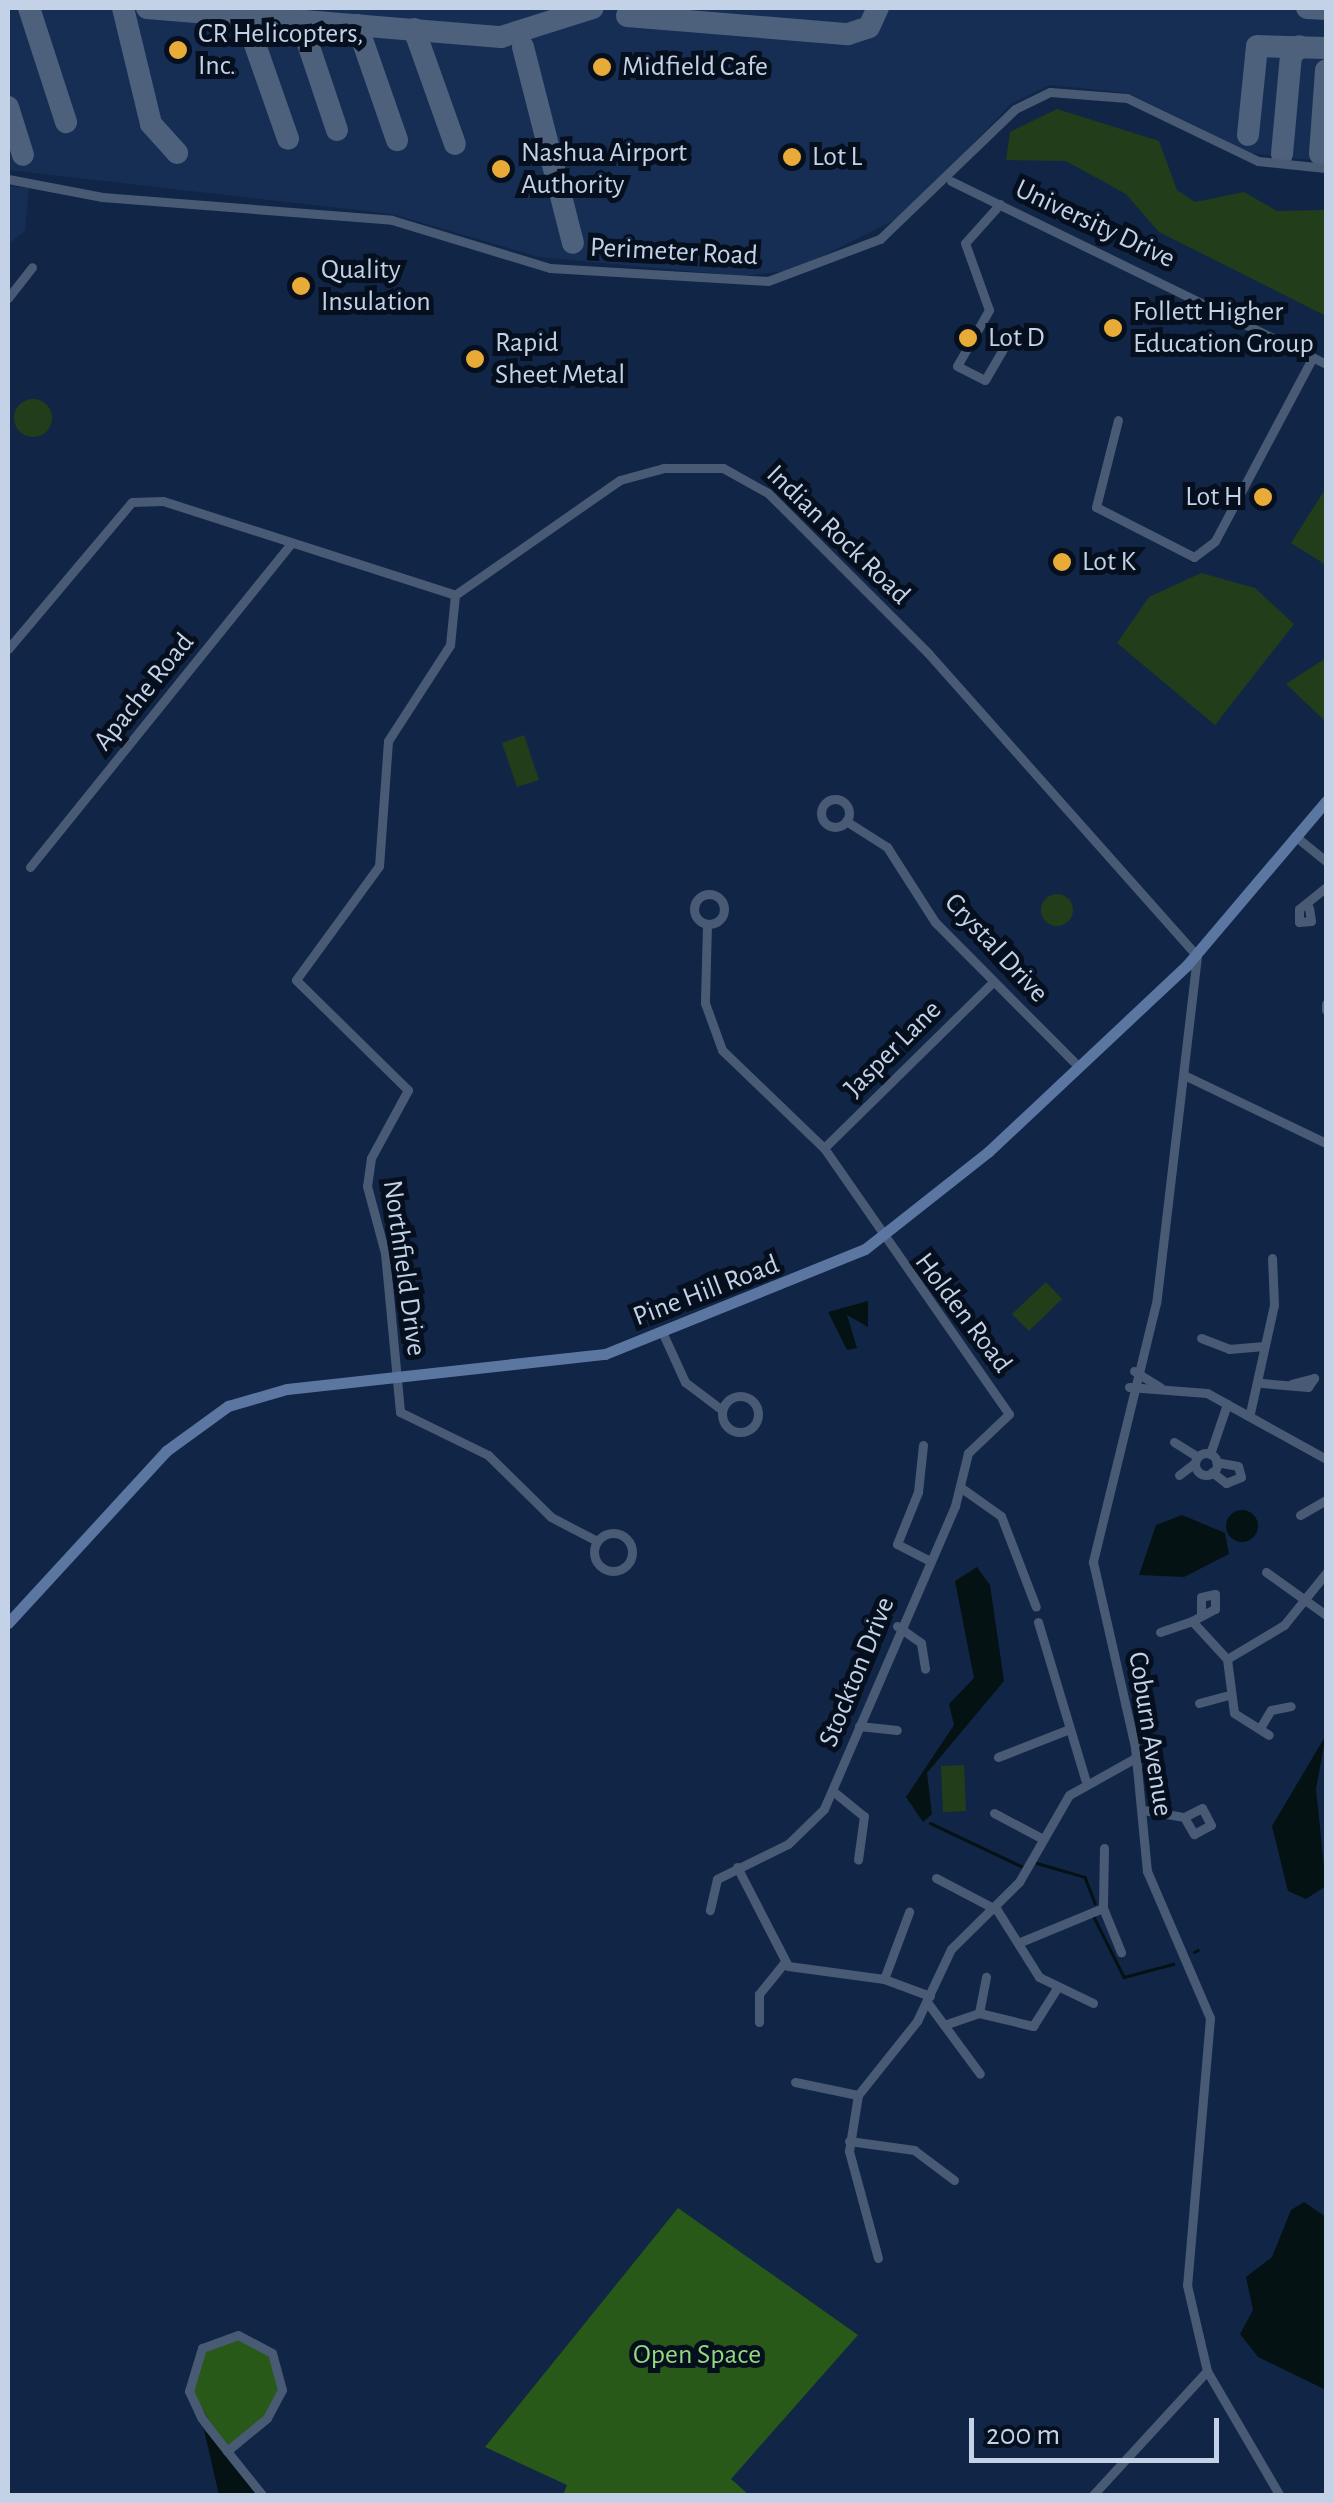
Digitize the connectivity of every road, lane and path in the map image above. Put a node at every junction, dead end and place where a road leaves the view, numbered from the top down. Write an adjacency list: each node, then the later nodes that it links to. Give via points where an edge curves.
1 (1326, 168): 3 (street, Perimeter Road, via 1258,161 1146,103 1069,89 1023,103)
2 (8, 179): 3 (street, Perimeter Road, via 102,197 392,220 534,266 744,281 847,258)
3 (951, 181): 4 (street, University Drive)
4 (1000, 204): 7 (street, via 965,243 989,310 957,366 985,380); 8 (street, University Drive)
5 (32, 268): 6 (street)
6 (8, 298)
7 (1010, 337)
8 (1313, 357): 9 (street, University Drive); 10 (street, via 1210,549 1179,554 1096,507)
9 (1326, 364)
10 (1118, 420)
11 (291, 544): 12 (street); 13 (street, via 163,501 132,502); 18 (street, Apache Road)
12 (455, 595): 22 (street, Indian Rock Road, via 620,480 680,466 734,472 780,504 940,665); 34 (street, Northfield Drive, via 450,645 388,742 379,866 296,980 408,1090 368,1167)
13 (8, 650)
14 (1326, 801): 16 (street, Pine Hill Road)
15 (846, 821): 23 (street, Crystal Drive, via 887,847 935,922)
16 (1295, 836): 17 (street); 22 (street, Pine Hill Road)
17 (1326, 862)
18 (30, 867)
19 (1326, 888): 20 (street)
20 (1310, 908)
21 (707, 924): 27 (street, Holden Road, via 704,992 718,1041 739,1073)
22 (1197, 956): 24 (street, Pine Hill Road); 25 (street, Coburn Avenue)
23 (993, 982): 24 (street, Crystal Drive); 27 (street, Jasper Lane)
24 (1074, 1062): 28 (street, Pine Hill Road, via 988,1152)
25 (1184, 1074): 26 (street); 33 (street, Coburn Avenue, via 1156,1304)
26 (1326, 1143)
27 (824, 1148): 28 (street, Holden Road)
28 (880, 1239): 30 (street, Pine Hill Road); 42 (street, Holden Road)
29 (1272, 1258): 32 (street, via 1274,1305)
30 (664, 1336): 34 (street, Pine Hill Road, via 579,1360); 40 (street, via 685,1382)
31 (1201, 1338): 32 (street, via 1228,1349)
32 (1261, 1346): 35 (street)
33 (1134, 1371): 37 (street); 38 (street, Coburn Avenue)
34 (395, 1380): 52 (street, via 407,1421 488,1455 551,1516); 60 (street, Pine Hill Road, via 287,1389 213,1414 152,1464)
35 (1262, 1383): 36 (street); 41 (street)
36 (1292, 1384)
37 (1160, 1386): 38 (street); 39 (street)
38 (1129, 1387): 72 (street, Coburn Avenue, via 1093,1562)
39 (1227, 1404): 41 (street); 47 (street)
40 (722, 1410): 40 (street, via 741,1396 758,1418 734,1432)
41 (1250, 1413): 45 (street)
42 (1009, 1414): 49 (street, Stockton Drive, via 968,1453)
43 (1174, 1442): 46 (street)
44 (923, 1445): 53 (street, via 918,1492 897,1544)
45 (1326, 1459)
46 (1196, 1460): 47 (street); 47 (street); 48 (street)
47 (1213, 1463)
48 (1178, 1476)
49 (960, 1488): 53 (street, Stockton Drive); 57 (street, via 1002,1516)
50 (1326, 1500): 51 (street)
51 (1300, 1515)
52 (597, 1542): 52 (street, via 624,1536 628,1564 599,1565)
53 (928, 1560): 61 (street, Stockton Drive)
54 (1266, 1572): 56 (street)
55 (1326, 1572): 56 (street)
56 (1305, 1602): 58 (street); 63 (street)
57 (1036, 1608)
58 (1326, 1615)
59 (1038, 1622): 70 (street)
60 (8, 1623)
61 (897, 1626): 64 (street, via 921,1644); 68 (street, Stockton Drive)
62 (1160, 1632): 63 (street, via 1196,1618)
63 (1227, 1659): 65 (street)
64 (925, 1670)
65 (1226, 1696): 66 (street); 67 (street, via 1240,1720 1265,1732 1276,1702)
66 (1199, 1702)
67 (1291, 1706)
68 (859, 1726): 69 (street); 74 (street, Stockton Drive)
69 (897, 1730)
70 (1067, 1730): 71 (street); 73 (street)
71 (998, 1757)
72 (1136, 1757): 73 (street); 75 (street, Coburn Avenue)
73 (1085, 1779): 78 (street)
74 (834, 1792): 80 (street, via 864,1816); 81 (street, Stockton Drive, via 798,1837)
75 (1143, 1810): 77 (street); 104 (street, Coburn Avenue, via 1150,1880 1210,2018 1184,2256)
76 (994, 1813): 78 (street)
77 (1184, 1817)
78 (1043, 1838): 85 (street)
79 (1104, 1848): 83 (street)
80 (858, 1860)
81 (737, 1868): 84 (street, Stockton Drive, via 717,1879); 89 (street)
82 (936, 1878): 85 (street)
83 (1103, 1908): 87 (street); 88 (street)
84 (710, 1910)
85 (997, 1910): 87 (street); 93 (street, via 952,1949)
86 (909, 1912): 90 (street)
87 (1018, 1942): 92 (street)
88 (1121, 1952)
89 (784, 1963): 90 (street, via 810,1974); 96 (street, via 759,1994)
90 (884, 1978): 93 (street)
91 (986, 1978): 95 (street)
92 (1057, 1988): 94 (street); 95 (street, via 1032,2026)
93 (928, 1999): 97 (street); 100 (street)
94 (1093, 2003)
95 (979, 2012): 97 (street)
96 (759, 2022)
97 (944, 2024): 98 (street)
98 (980, 2074)
99 (795, 2082): 100 (street)
100 (858, 2095): 101 (street)
101 (849, 2141): 102 (street, via 914,2150); 103 (street)
102 (954, 2180)
103 (878, 2258)
104 (1207, 2370): 107 (street); 108 (street, Coburn Avenue)
105 (227, 2451): 105 (street, via 267,2418 282,2390 272,2353 238,2335 202,2348 188,2376 194,2406); 106 (street)
106 (263, 2496)
107 (1092, 2496)
108 (1280, 2496)

